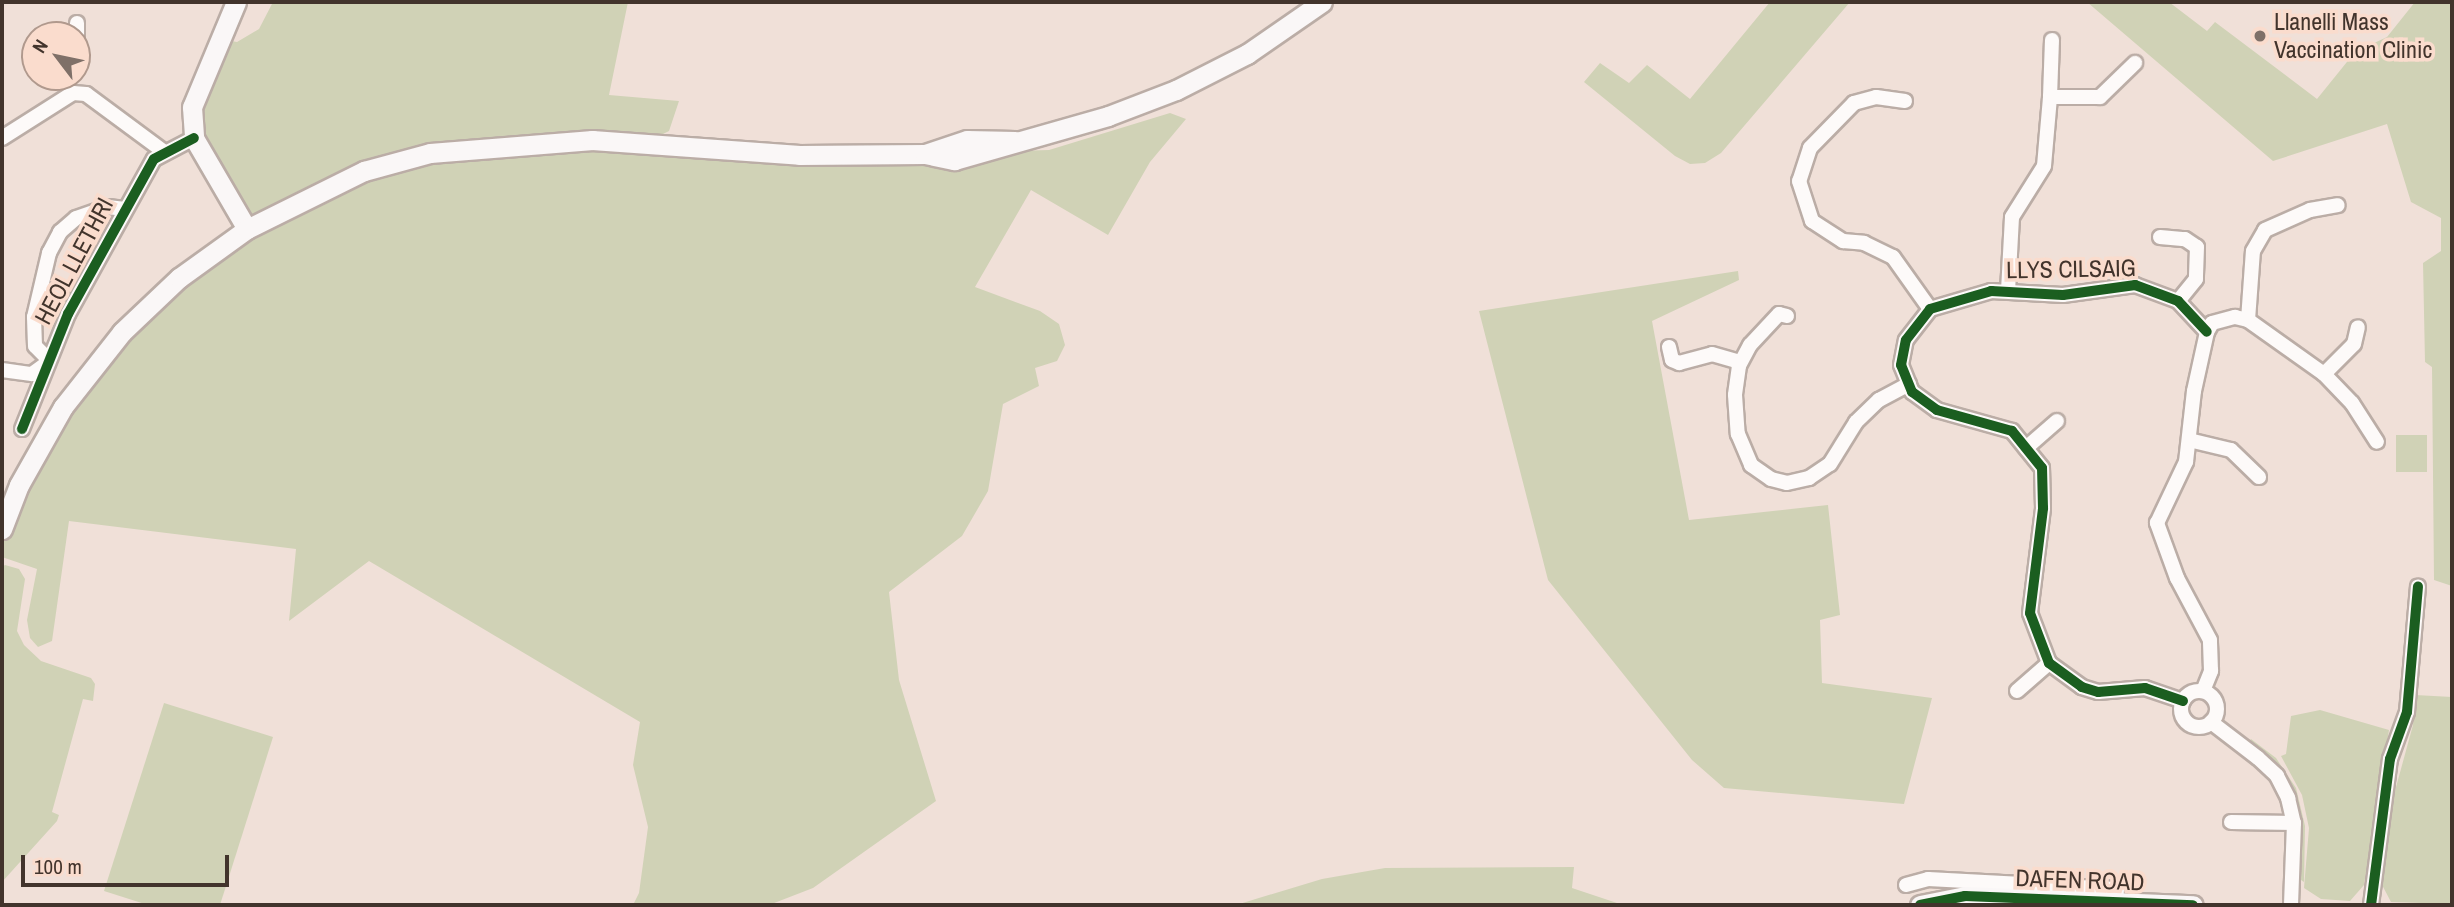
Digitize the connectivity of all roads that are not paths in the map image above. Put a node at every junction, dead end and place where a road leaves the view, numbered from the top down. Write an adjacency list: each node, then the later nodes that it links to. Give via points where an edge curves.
1 (236, 2): 10 (main road, via 191,107)
2 (1322, 2): 14 (main road, via 1247,54 1176,90 1108,116 1015,141 967,140 925,153 799,155 592,140 430,153 364,171)
3 (2052, 40): 7 (street)
4 (2135, 63): 7 (street, via 2099,97)
5 (84, 91): 6 (street)
6 (86, 94): 9 (street, via 73,93); 11 (street)
7 (2050, 97): 16 (street, via 2044,166 2012,217)
8 (1905, 101): 18 (street, via 1876,97 1854,103 1810,148 1799,181 1812,221 1843,241 1864,243 1893,257)
9 (2, 138)
10 (194, 138): 11 (street); 14 (main road)
11 (163, 151): 13 (street, HEOL LLETHRI)
12 (2338, 205): 20 (street, via 2310,210 2265,230 2253,251)
13 (125, 209): 24 (street, HEOL LLETHRI); 24 (street, via 108,207 76,218 60,232 49,253 34,317 35,346)
14 (247, 229): 35 (main road, via 179,278 122,332 63,407 19,485)
15 (2160, 237): 17 (street, via 2185,239 2197,247 2196,279)
16 (2008, 292): 17 (street, LLYS CILSAIG, via 2063,295 2135,285); 18 (street, LLYS CILSAIG, via 1976,293)
17 (2178, 301): 22 (street, LLYS CILSAIG)
18 (1930, 309): 28 (street, via 1906,340 1901,365)
19 (1787, 317): 25 (street, via 1779,314)
20 (2248, 320): 22 (street, via 2235,317 2212,323); 27 (street)
21 (2358, 327): 27 (street, via 2354,344)
22 (2207, 332): 31 (street)
23 (1669, 347): 25 (street, via 1672,360 1679,363 1712,354)
24 (47, 362): 26 (street, via 32,374); 30 (street, HEOL LLETHRI)
25 (1740, 362): 28 (street, via 1735,395 1738,434 1751,465 1787,483 1809,478 1830,464 1856,422 1879,400)
26 (2, 370)
27 (2324, 374): 32 (street, via 2352,403)
28 (1909, 384): 33 (street, via 1912,392 1937,410 2012,431)
29 (2057, 421): 33 (street)
30 (22, 429)
31 (2189, 440): 34 (street, via 2231,450); 39 (street, via 2186,461 2157,523 2177,578 2210,640 2211,671)
32 (2378, 442)
33 (2026, 448): 37 (street, via 2042,468 2043,508 2030,613)
34 (2259, 477)
35 (2, 528)
36 (2418, 586): 49 (street, via 2407,712 2390,759)
37 (2049, 663): 38 (street); 40 (street, via 2082,687 2098,692 2158,690)
38 (2017, 691)
39 (2203, 691): 40 (street); 41 (street, via 2216,702)
40 (2183, 701): 41 (street, via 2186,721 2201,727)
41 (2211, 722): 43 (street, via 2277,776)
42 (2231, 822): 43 (street)
43 (2294, 823): 48 (street)
44 (1906, 886): 45 (street, via 1928,879 2117,889)
45 (2116, 902): 46 (main road, DAFEN ROAD, via 1965,896); 47 (main road, DAFEN ROAD)
46 (1920, 905)
47 (2193, 905)
48 (2291, 905)
49 (2371, 905)

